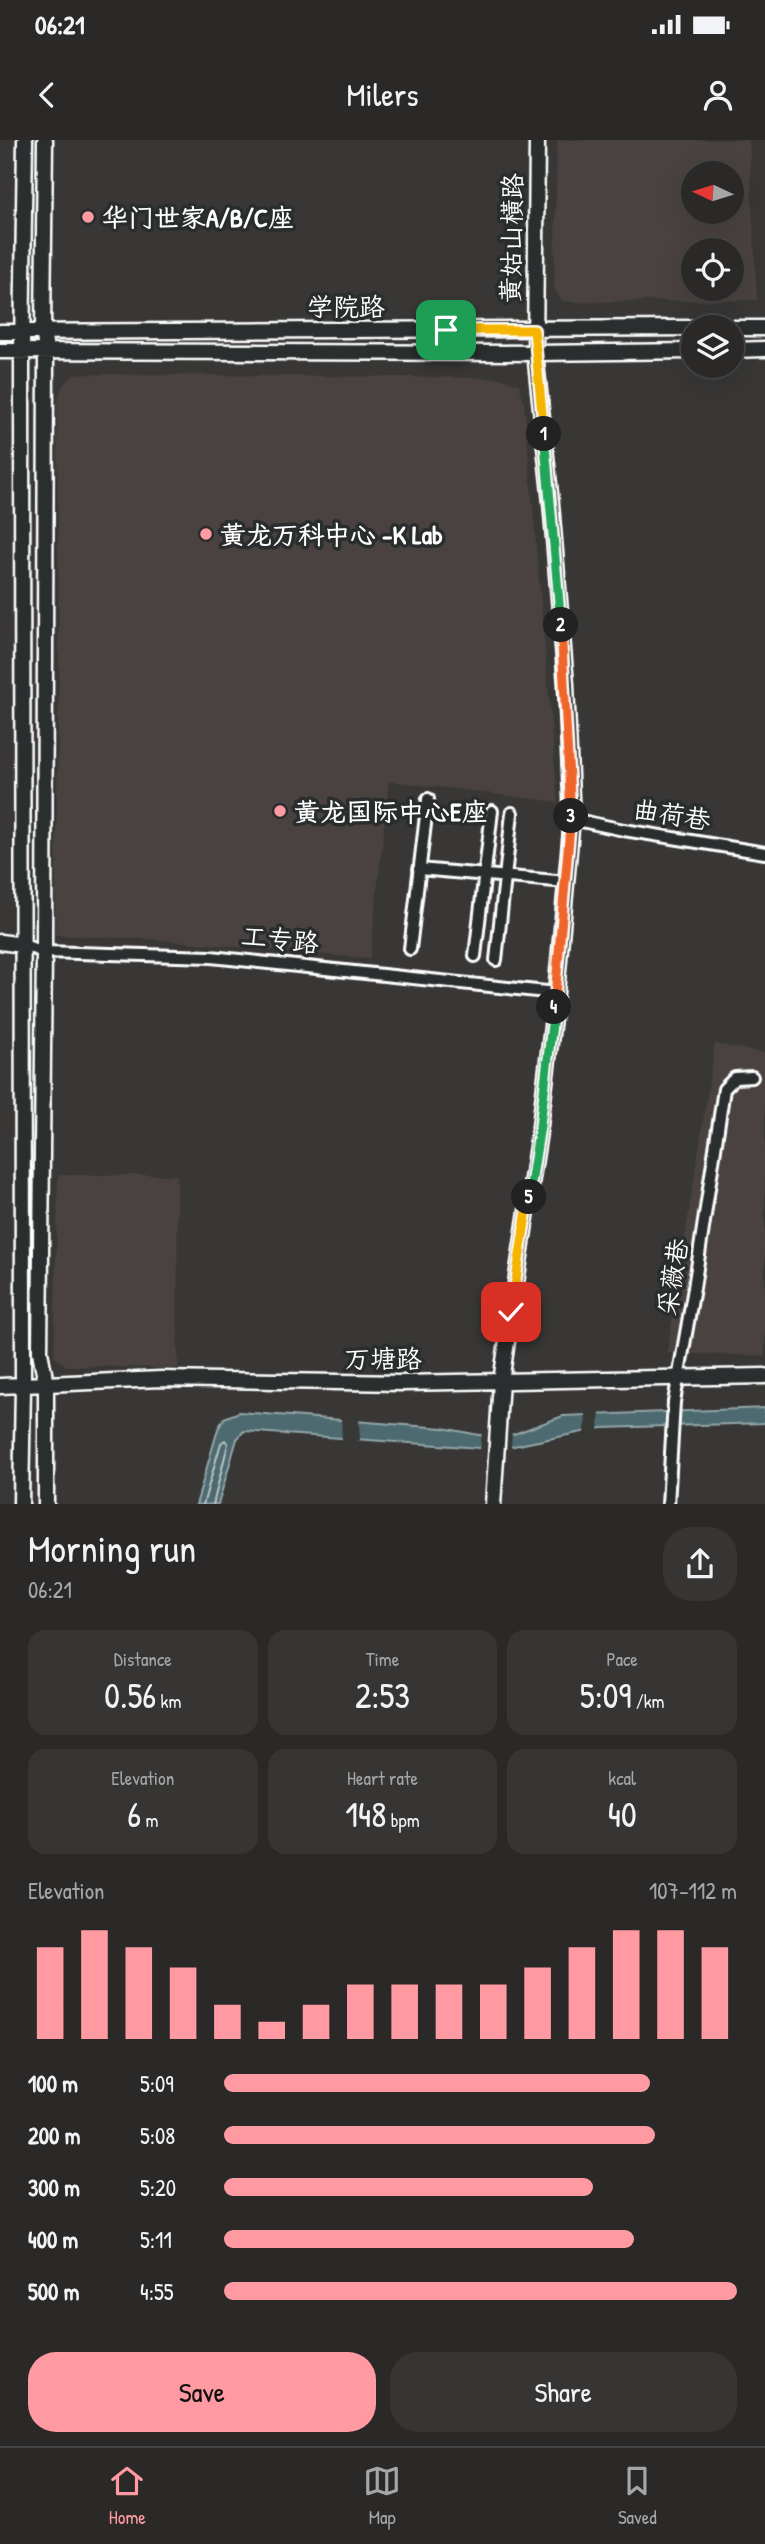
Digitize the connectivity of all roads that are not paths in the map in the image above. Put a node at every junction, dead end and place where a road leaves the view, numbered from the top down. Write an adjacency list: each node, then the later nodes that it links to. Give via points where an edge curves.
1 (25, 140): 10 (main road)
2 (45, 140): 7 (main road)
3 (537, 140): 8 (main road, 黄姑山横路)
4 (765, 327): 6 (main road)
5 (681, 328): 8 (main road, 学院路)
6 (744, 328)
7 (43, 330): 8 (main road, 学院路); 10 (main road, 学院路); 12 (main road)
8 (534, 330): 17 (main road, 黄姑山横路)
9 (0, 332): 10 (main road, 学院路)
10 (23, 332): 15 (main road)
11 (765, 349): 13 (main road)
12 (46, 350): 15 (main road, 学院路); 17 (main road, 学院路); 30 (main road)
13 (744, 350)
14 (0, 351): 15 (main road, 学院路)
15 (22, 351): 28 (main road)
16 (681, 351): 17 (main road, 学院路)
17 (535, 353): 21 (main road, 黄姑山横路, via 566,684)
18 (428, 799): 23 (street)
19 (492, 811): 24 (street)
20 (512, 813): 25 (street)
21 (572, 818): 22 (street, 曲荷巷); 26 (main road, 黄姑山横路)
22 (765, 853)
23 (419, 869): 24 (street); 29 (street)
24 (484, 876): 25 (street); 31 (street)
25 (506, 876): 26 (street); 32 (street)
26 (567, 882): 33 (main road, 黄姑山横路)
27 (0, 942): 28 (main road, 工专路)
28 (23, 945): 30 (street, 工专路); 40 (main road)
29 (410, 949)
30 (44, 952): 33 (street, 工专路, via 211,957); 38 (main road, via 40,1352)
31 (475, 956)
32 (496, 960)
33 (556, 993): 37 (main road, 黄姑山横路)
34 (752, 1077): 36 (street, 采薇巷, via 736,1078 724,1089)
35 (765, 1376): 36 (main road, 万塘路)
36 (678, 1377): 37 (main road, 万塘路); 44 (street, 采薇巷)
37 (501, 1381): 38 (main road, 万塘路); 43 (main road, 黄姑山横路)
38 (46, 1383): 40 (main road, 万塘路); 42 (main road)
39 (0, 1386): 40 (main road, 万塘路)
40 (23, 1386): 41 (main road)
41 (21, 1504)
42 (46, 1504)
43 (493, 1504)
44 (668, 1504)

